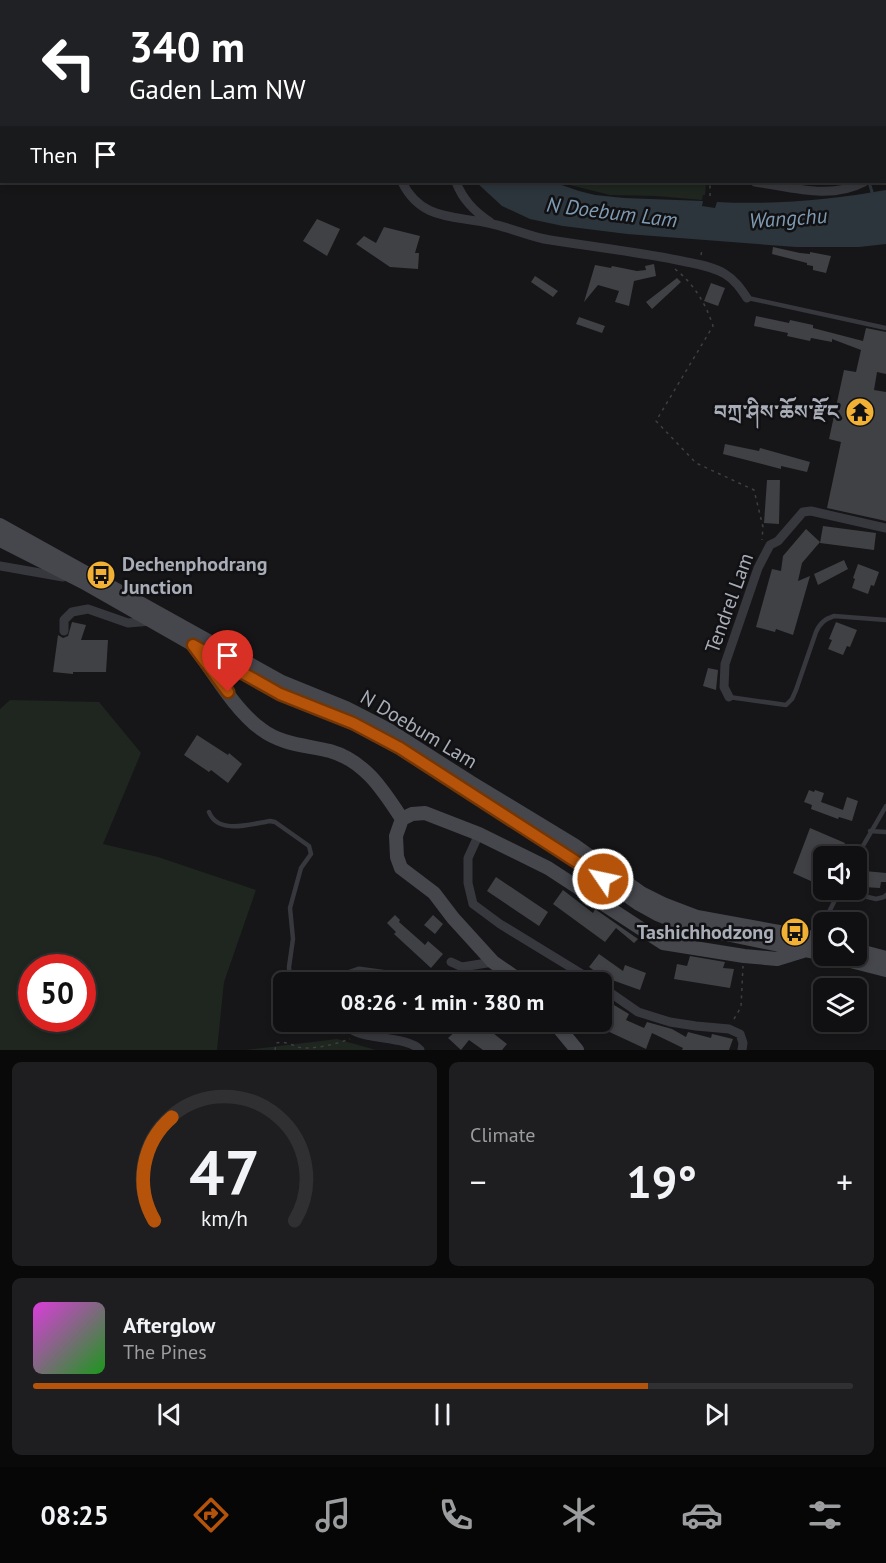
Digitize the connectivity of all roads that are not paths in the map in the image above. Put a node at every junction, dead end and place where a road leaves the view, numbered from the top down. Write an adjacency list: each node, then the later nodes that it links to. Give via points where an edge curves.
1 (403, 183): 5 (street, via 412,200 427,210)
2 (456, 183): 5 (street, via 472,209)
3 (761, 183): 4 (street, via 832,192)
4 (861, 183)
5 (492, 223): 6 (street, via 547,240 700,265 723,273)
6 (747, 298): 7 (lane)
7 (886, 328)
8 (0, 525): 27 (main road, N Doebum Lam, via 282,682 387,729 574,844 641,893 697,917 795,936)
9 (886, 528): 17 (street, Tendrel Lam, via 803,512 771,545 746,598 725,664 724,687)
10 (0, 540): 12 (main road, N Doebum Lam)
11 (0, 566): 12 (street)
12 (83, 582): 14 (main road, N Doebum Lam)
13 (886, 620): 17 (lane, via 834,616 820,624 796,690 786,705)
14 (152, 621): 15 (street, via 128,623 88,609 72,612 64,620); 16 (main road, N Doebum Lam)
15 (64, 631)
16 (193, 645): 20 (main road, via 260,729 284,742 354,761 374,778); 28 (main road, N Doebum Lam, via 280,694 353,723 400,748 657,914 687,926)
17 (729, 697)
18 (886, 806): 21 (lane)
19 (209, 812): 38 (lane, via 219,824 230,826 275,822 309,846 310,855 301,868 290,908)
20 (402, 819): 23 (main road, via 425,813); 35 (main road, via 396,836 401,868 434,893)
21 (870, 831): 22 (lane); 24 (lane)
22 (886, 832)
23 (479, 834): 32 (main road, via 548,867 663,944); 40 (street, via 468,858 473,904)
24 (862, 846)
25 (886, 895): 26 (lane)
26 (867, 896)
27 (813, 945)
28 (786, 947): 29 (main road, N Doebum Lam); 32 (main road)
29 (813, 947)
30 (813, 948): 32 (main road, via 777,959)
31 (867, 953): 33 (main road)
32 (761, 958)
33 (886, 958)
34 (451, 962): 35 (street, via 462,968)
35 (493, 962): 39 (main road)
36 (867, 965): 37 (main road)
37 (886, 970)
38 (290, 972)
39 (508, 972)
40 (578, 972)
41 (612, 994): 46 (street, via 638,1012 670,1022 729,1029 740,1034)
42 (356, 1032): 44 (street, via 409,1042)
43 (562, 1032): 45 (main road)
44 (420, 1050)
45 (577, 1050)
46 (742, 1050)

